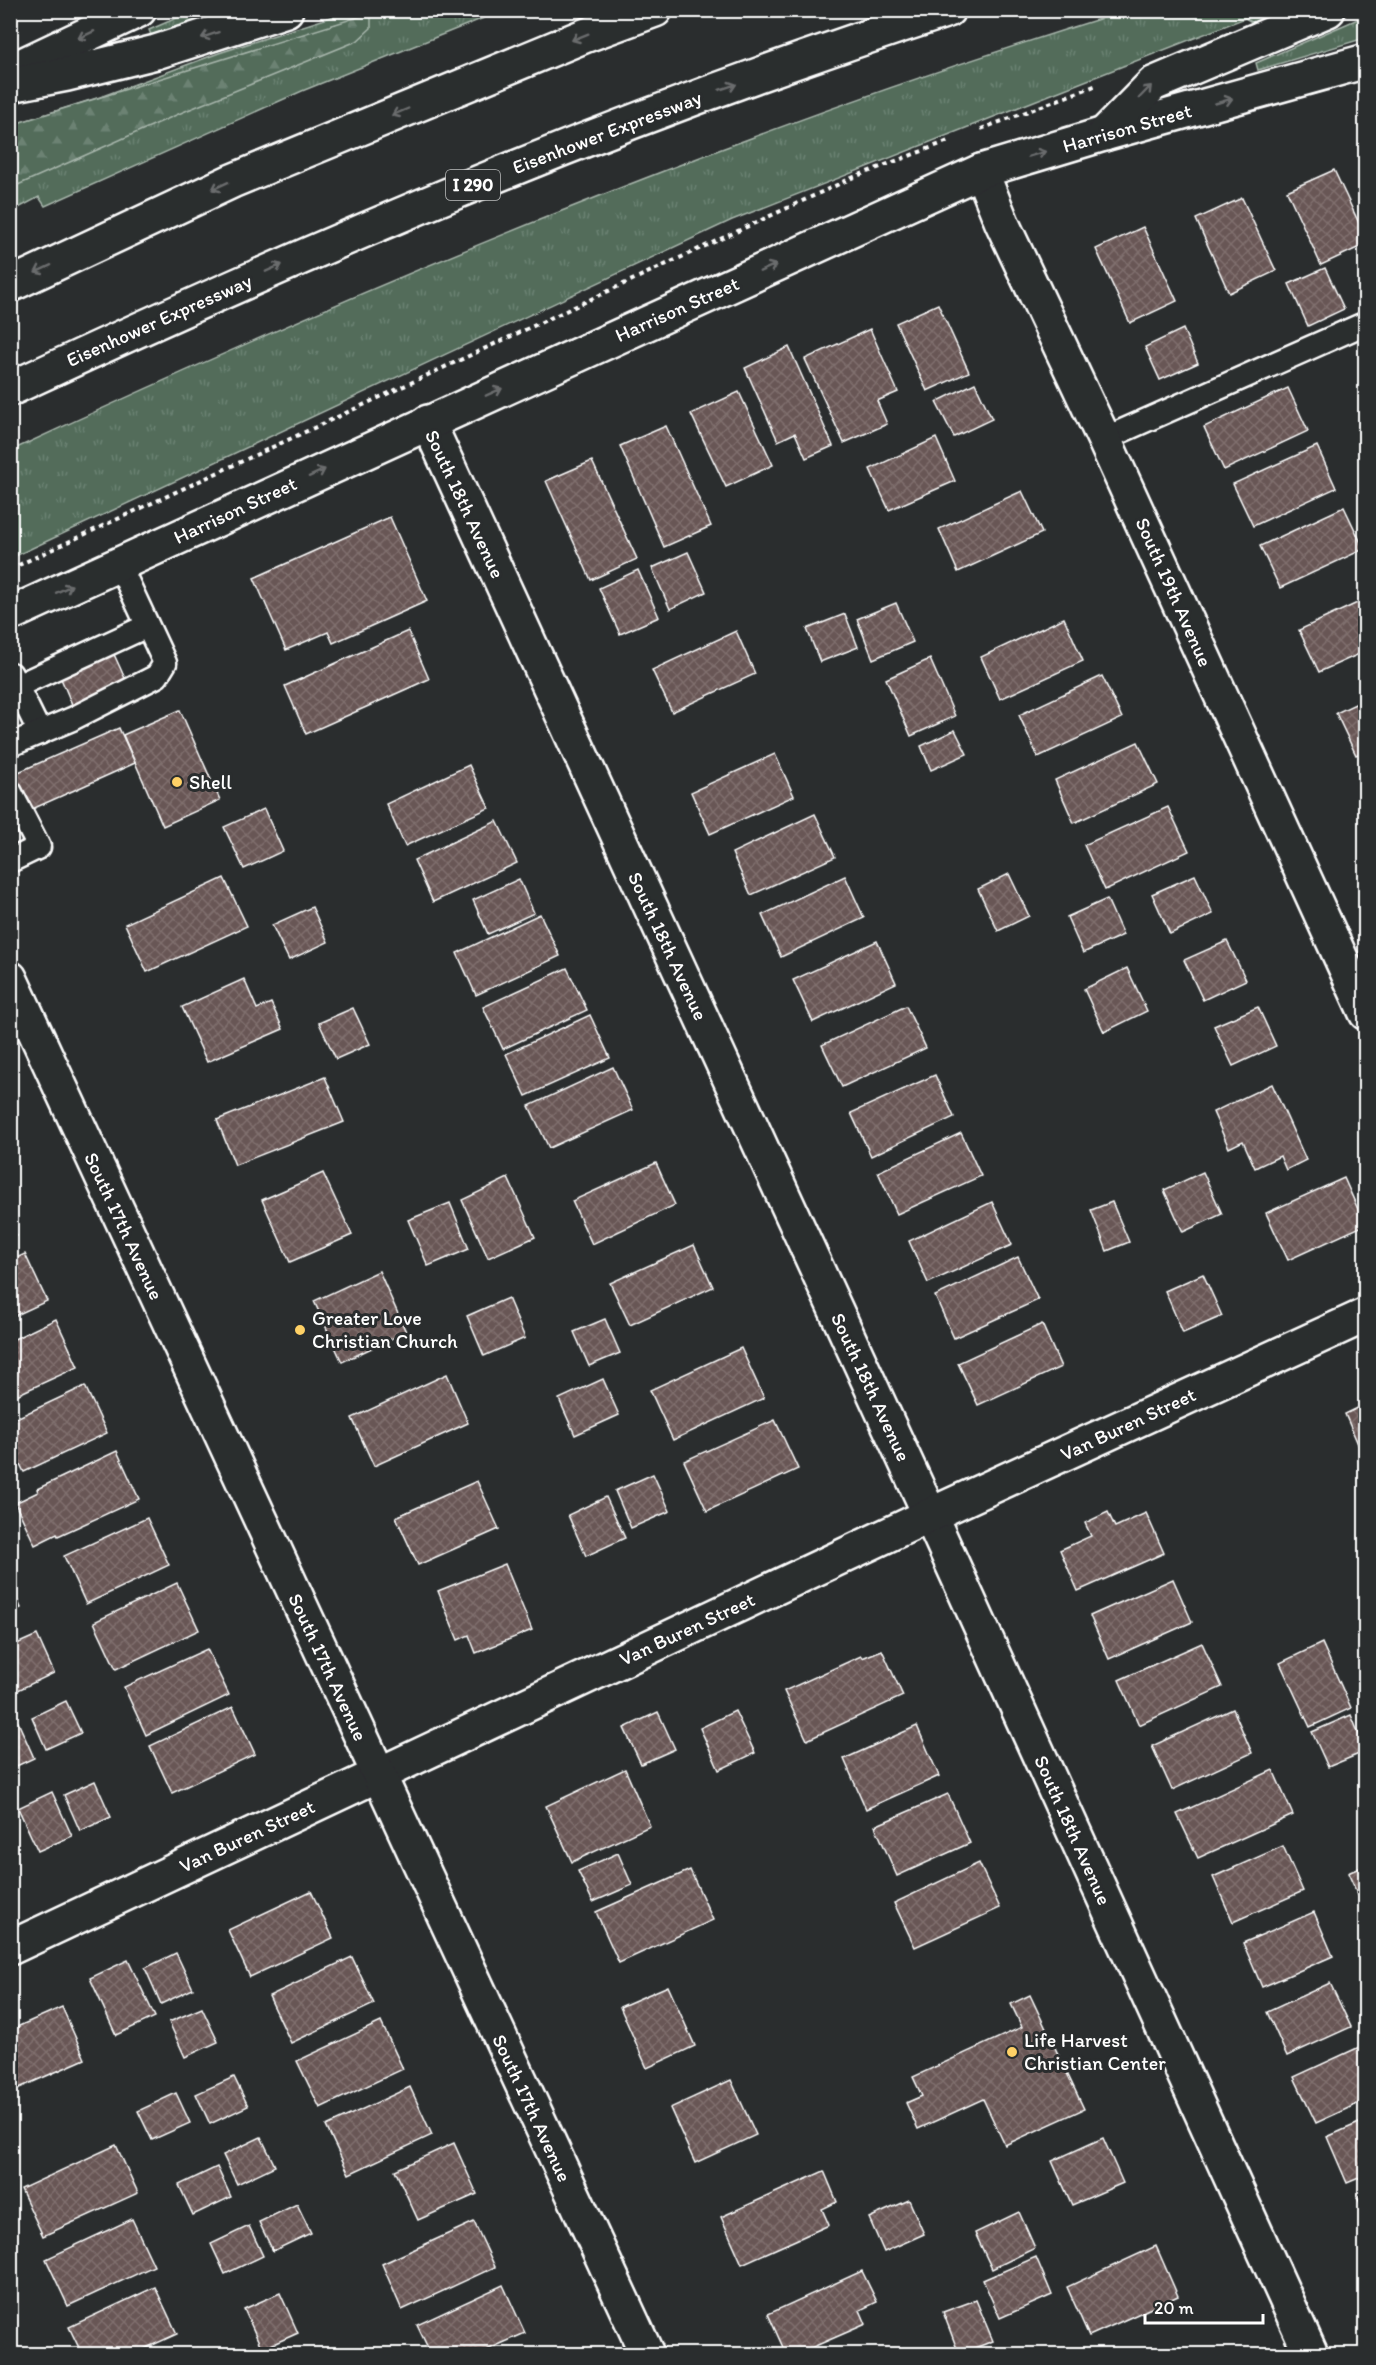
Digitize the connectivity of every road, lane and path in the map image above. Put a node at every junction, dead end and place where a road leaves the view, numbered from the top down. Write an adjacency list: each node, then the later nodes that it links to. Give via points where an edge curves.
1 (140, 10): 7 (main road, one-way to 7)
2 (286, 10): 9 (main road, one-way to 9, via 156,52)
3 (655, 10): 14 (main road, one-way to 14, via 232,181)
4 (948, 10): 16 (main road, Eisenhower Expressway / I 290, one-way to 4, via 351,234 626,122)
5 (1328, 10): 11 (main road, one-way to 5, via 1153,84)
6 (1365, 61): 11 (main road, Harrison Street, one-way to 6)
7 (10, 71)
8 (1104, 83): 10 (path)
9 (10, 85)
10 (974, 132)
11 (1104, 134): 13 (main road, Harrison Street, one-way to 11)
12 (952, 140): 20 (path, via 854,177)
13 (981, 171): 17 (main road, Harrison Street, one-way to 13); 18 (main road, South 19th Avenue)
14 (10, 285)
15 (1365, 323): 18 (lane)
16 (10, 388)
17 (428, 422): 19 (main road, Harrison Street, one-way to 17); 31 (main road, South 18th Avenue)
18 (1104, 439): 29 (main road, South 19th Avenue)
19 (119, 564): 21 (main road, Harrison Street, one-way to 19); 22 (lane)
20 (10, 569)
21 (10, 614)
22 (147, 626): 23 (lane); 24 (lane, via 165,663 157,676)
23 (14, 679): 24 (lane)
24 (40, 733): 25 (lane)
25 (10, 745)
26 (10, 791): 27 (lane, via 39,847)
27 (10, 861)
28 (10, 978): 32 (main road, South 17th Avenue)
29 (1365, 1013)
30 (1365, 1315): 31 (main road, Van Buren Street)
31 (930, 1515): 32 (main road, Van Buren Street); 35 (main road, South 18th Avenue)
32 (377, 1774): 33 (main road, Van Buren Street); 34 (main road, South 17th Avenue)
33 (10, 1948)
34 (647, 2355)
35 (1311, 2355)

